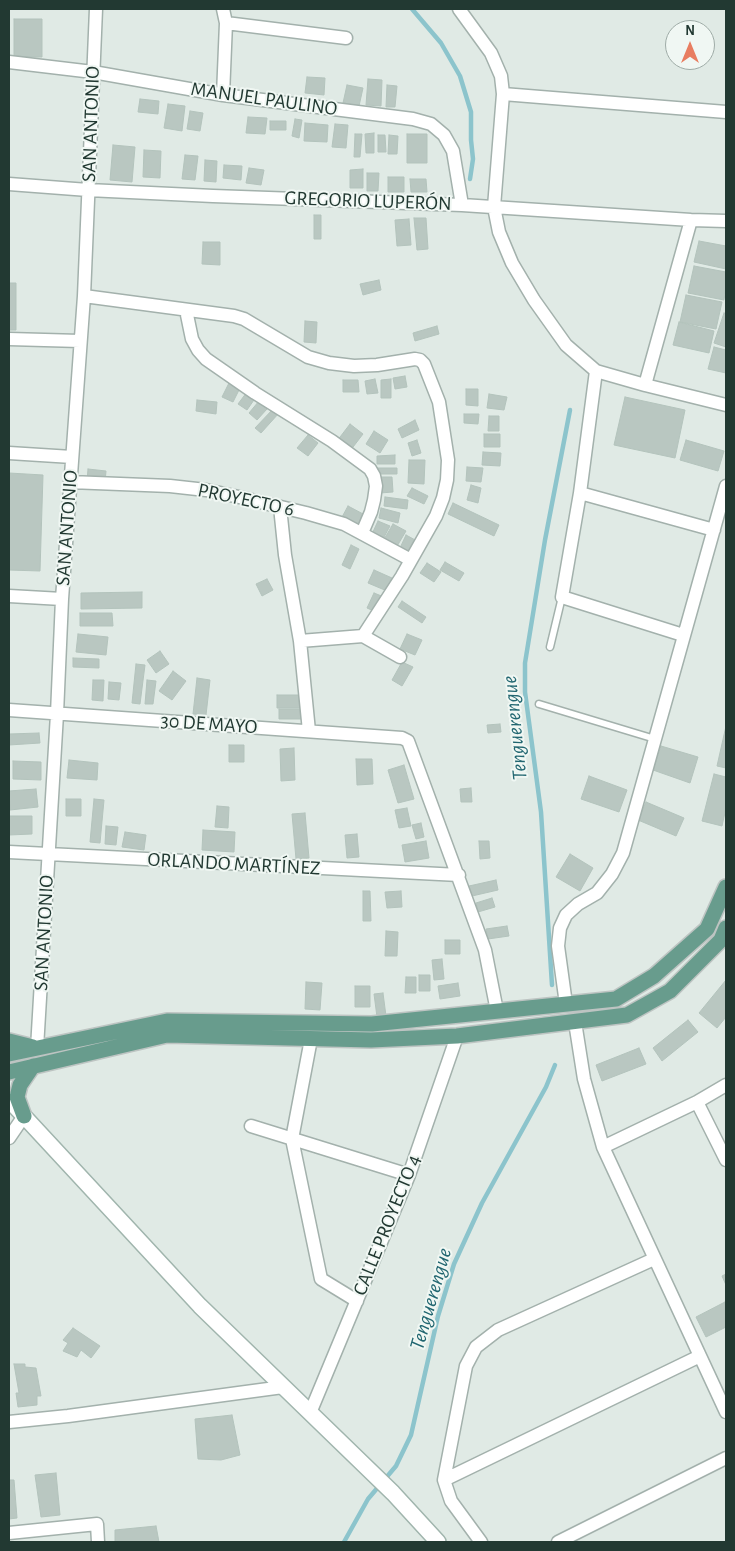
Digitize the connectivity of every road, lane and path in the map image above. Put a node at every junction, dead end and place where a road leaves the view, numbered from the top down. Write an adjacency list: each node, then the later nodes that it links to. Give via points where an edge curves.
1 (96, 9): 7 (street, SAN ANTONIO)
2 (223, 9): 4 (street)
3 (460, 9): 8 (street, via 491,53 501,76)
4 (226, 23): 5 (street); 9 (street)
5 (346, 38)
6 (9, 62): 7 (street, MANUEL PAULINO)
7 (93, 72): 9 (street, MANUEL PAULINO); 12 (street, SAN ANTONIO)
8 (503, 94): 10 (street); 14 (street)
9 (222, 95): 13 (street, MANUEL PAULINO, via 431,124 444,136 453,152)
10 (726, 112)
11 (9, 184): 12 (street, GREGORIO LUPERÓN)
12 (88, 190): 13 (street, GREGORIO LUPERÓN); 17 (street, SAN ANTONIO)
13 (462, 205): 14 (street, GREGORIO LUPERÓN)
14 (494, 207): 15 (street, GREGORIO LUPERÓN); 21 (street, via 499,232 512,263 534,300 566,345)
15 (691, 220): 16 (street, GREGORIO LUPERÓN); 22 (street)
16 (726, 221)
17 (84, 296): 18 (street); 20 (street, SAN ANTONIO)
18 (186, 310): 31 (street, via 192,339 206,359 370,469 376,486 371,512); 32 (street, via 244,319 308,357 329,363 377,366 415,359 424,364 439,402 448,460 447,480 436,516)
19 (9, 339): 20 (street)
20 (80, 341): 25 (street, SAN ANTONIO)
21 (596, 371): 22 (street); 28 (street)
22 (645, 385): 23 (street)
23 (726, 405)
24 (9, 453): 25 (street)
25 (72, 457): 26 (street, SAN ANTONIO)
26 (70, 482): 29 (street, PROYECTO 6, via 206,490); 35 (street, SAN ANTONIO)
27 (726, 486): 30 (street)
28 (580, 493): 30 (street); 34 (street)
29 (280, 507): 31 (street, PROYECTO 6, via 344,524); 38 (street)
30 (714, 530): 36 (street)
31 (362, 533): 32 (street, PROYECTO 6)
32 (411, 560): 37 (street)
33 (9, 596): 35 (street)
34 (562, 597): 36 (street); 39 (lane)
35 (62, 599): 43 (street, SAN ANTONIO)
36 (683, 635): 45 (street)
37 (363, 636): 38 (street); 40 (street)
38 (300, 641): 44 (street)
39 (550, 647)
40 (400, 657)
41 (539, 704): 45 (lane)
42 (9, 710): 43 (street, 30 DE MAYO)
43 (57, 714): 44 (street, 30 DE MAYO); 47 (street, SAN ANTONIO)
44 (309, 731): 48 (street, 30 DE MAYO, via 408,741)
45 (655, 739): 51 (street, via 623,853 597,893 566,915 560,928 558,946)
46 (9, 852): 47 (street, ORLANDO MARTÍNEZ)
47 (48, 855): 48 (street, ORLANDO MARTÍNEZ); 57 (street, SAN ANTONIO)
48 (459, 876): 52 (street, via 485,950)
49 (726, 887): 51 (main road, via 707,929 654,976 616,999)
50 (726, 928): 53 (main road, via 721,940 670,991 627,1016)
51 (566, 1004): 52 (main road)
52 (497, 1011): 57 (main road, via 372,1024 167,1021)
53 (575, 1022): 54 (main road); 69 (street, via 584,1079)
54 (458, 1036): 55 (main road); 71 (street, CALLE PROYECTO 4)
55 (311, 1039): 59 (main road, via 167,1034); 68 (street)
56 (9, 1041): 57 (main road)
57 (37, 1048): 58 (main road)
58 (9, 1054)
59 (33, 1066): 60 (main road); 65 (main road, via 20,1085 17,1097)
60 (9, 1072)
61 (726, 1085): 63 (street)
62 (9, 1100): 65 (main road)
63 (696, 1102): 69 (street); 70 (street)
64 (9, 1111): 65 (main road)
65 (24, 1116): 67 (street); 75 (main road, via 200,1306)
66 (251, 1126): 68 (street)
67 (9, 1138)
68 (292, 1139): 71 (street); 73 (street, via 321,1279)
69 (603, 1148): 72 (street)
70 (726, 1160)
71 (409, 1175): 73 (street, CALLE PROYECTO 4)
72 (654, 1259): 74 (street); 80 (street, via 498,1330 476,1346 466,1366)
73 (357, 1301): 76 (street, CALLE PROYECTO 4)
74 (700, 1356): 77 (street); 80 (street)
75 (283, 1387): 76 (main road); 78 (street)
76 (310, 1412): 83 (main road, via 393,1492)
77 (726, 1412)
78 (9, 1422)
79 (726, 1458): 85 (street)
80 (444, 1480): 84 (street, via 451,1501)
81 (9, 1533): 82 (street, via 97,1524)
82 (98, 1542)
83 (438, 1542)
84 (481, 1542)
85 (558, 1542)

